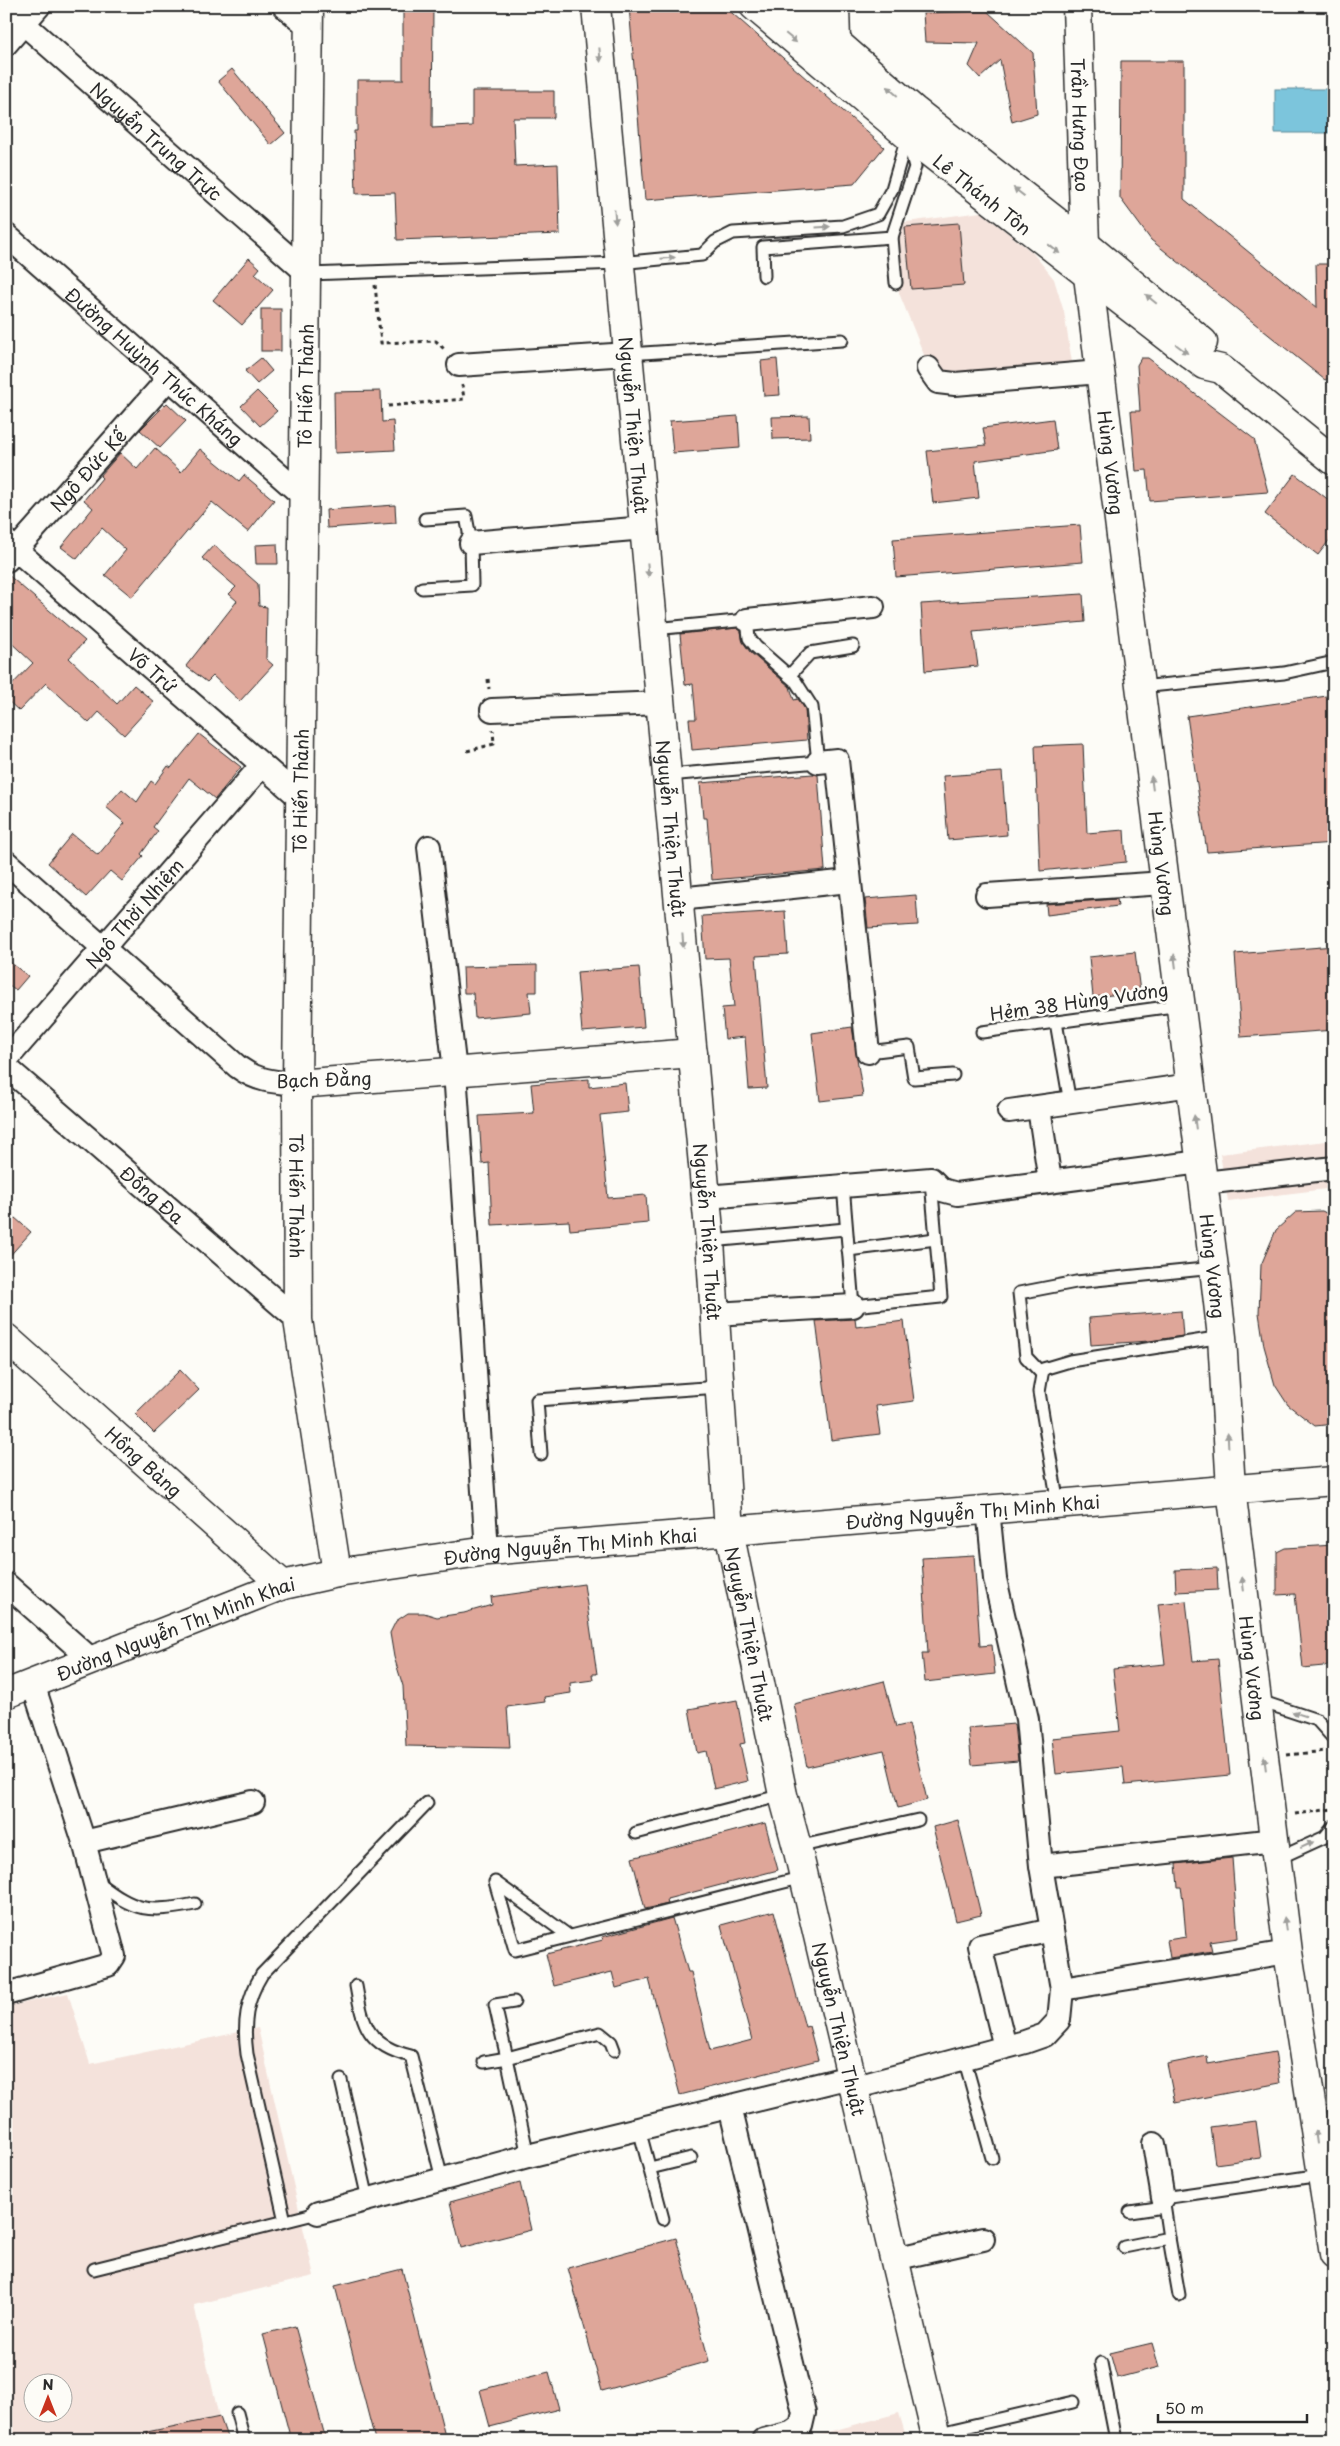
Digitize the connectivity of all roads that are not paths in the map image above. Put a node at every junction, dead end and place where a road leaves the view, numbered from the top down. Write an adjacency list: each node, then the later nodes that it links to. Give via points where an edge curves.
1 (39, 6): 10 (street)
2 (284, 6): 9 (street)
3 (596, 6): 17 (street, Nguyễn Thiện Thuật, one-way to 17)
4 (754, 6): 12 (street, Lê Thánh Tôn, one-way to 12)
5 (795, 6): 12 (street, Lê Thánh Tôn)
6 (835, 6): 12 (street)
7 (1077, 6): 16 (street, Trần Hưng Đạo)
8 (6, 8): 10 (street, Nguyễn Trung Trực)
9 (309, 17): 18 (street, Tô Hiến Thành)
10 (24, 24): 11 (street); 18 (street, Nguyễn Trung Trực)
11 (6, 44)
12 (828, 52): 13 (street, Lê Thánh Tôn)
13 (912, 123): 15 (lane, via 915,168); 16 (street, Lê Thánh Tôn, one-way to 13); 17 (lane, one-way to 13, via 702,255 715,242 733,233 843,226 878,214 892,189); 20 (street, Lê Thánh Tôn, one-way to 20)
14 (6, 234): 28 (street, Đường Huỳnh Thúc Kháng)
15 (892, 237): 19 (lane, via 763,247); 21 (lane)
16 (1085, 244): 20 (street, Trần Hưng Đạo); 26 (street, Lê Thánh Tôn, one-way to 16, via 1216,353)
17 (620, 262): 18 (lane); 23 (street, Nguyễn Thiện Thuật)
18 (308, 274): 30 (street, Tô Hiến Thành)
19 (764, 276)
20 (1088, 276): 26 (street, Lê Thánh Tôn, one-way to 26, via 1204,365); 27 (street, Hùng Vương)
21 (896, 283)
22 (842, 340): 23 (lane)
23 (628, 354): 24 (street); 32 (street, Nguyễn Thiện Thuật)
24 (459, 366)
25 (928, 368): 27 (street, via 938,382 955,384)
26 (1221, 369): 29 (street, Lê Thánh Tôn)
27 (1100, 372): 42 (street, Hùng Vương)
28 (169, 378): 30 (street, Đường Huỳnh Thúc Kháng); 34 (street, Ngô Đức Kế)
29 (1334, 461)
30 (302, 496): 48 (street, Tô Hiến Thành)
31 (425, 518): 33 (lane, via 466,516)
32 (645, 528): 33 (street); 38 (street, Nguyễn Thiện Thuật, one-way to 38)
33 (470, 543): 35 (lane, via 472,585)
34 (10, 550): 46 (street, Võ Trứ)
35 (422, 588)
36 (873, 607): 37 (street)
37 (748, 620): 38 (lane); 41 (lane, via 749,638)
38 (654, 629): 43 (street, Nguyễn Thiện Thuật)
39 (853, 646): 41 (lane, via 810,653)
40 (1334, 662): 42 (lane, via 1284,673)
41 (789, 676): 45 (lane, via 812,707)
42 (1140, 687): 52 (street, Hùng Vương, one-way to 42)
43 (661, 703): 44 (street); 47 (street, Nguyễn Thiện Thuật)
44 (492, 710)
45 (818, 762): 47 (lane); 51 (street, via 837,760)
46 (262, 765): 48 (street, Võ Trứ); 55 (street, Ngô Thời Nhiệm)
47 (668, 774): 54 (street, Nguyễn Thiện Thuật)
48 (300, 798): 65 (street, Tô Hiến Thành)
49 (429, 847): 63 (street)
50 (6, 862): 55 (street, Bạch Đằng)
51 (849, 881): 54 (street); 59 (street)
52 (1164, 883): 53 (street); 56 (street, Hùng Vương, one-way to 52)
53 (987, 896)
54 (679, 899): 60 (street, Nguyễn Thiện Thuật, one-way to 60)
55 (103, 948): 61 (street, Ngô Thời Nhiệm); 65 (street, Bạch Đằng, via 253,1078)
56 (1181, 1005): 57 (lane, Hẻm 38 Hùng Vương); 66 (street, Hùng Vương)
57 (1056, 1022): 58 (lane, Hẻm 38 Hùng Vương); 67 (lane)
58 (982, 1032)
59 (868, 1052): 64 (lane, via 909,1047 914,1078)
60 (693, 1054): 63 (street, Bạch Đằng); 75 (street, Nguyễn Thiện Thuật)
61 (6, 1060)
62 (6, 1067): 83 (street, Đống Đa)
63 (455, 1071): 65 (street, Bạch Đằng); 94 (street)
64 (953, 1075)
65 (297, 1084): 83 (street, Tô Hiến Thành)
66 (1191, 1085): 67 (street); 71 (street, Hùng Vương, one-way to 66)
67 (1070, 1103): 68 (street)
68 (1039, 1108): 69 (street); 73 (street)
69 (1009, 1111)
70 (1334, 1168): 71 (street)
71 (1202, 1173): 73 (street); 80 (street, Hùng Vương)
72 (931, 1179): 73 (street, via 942,1190 957,1194); 74 (street); 77 (lane)
73 (1050, 1181)
74 (843, 1185): 75 (street); 76 (lane)
75 (706, 1197): 78 (street, Nguyễn Thiện Thuật)
76 (846, 1229): 78 (lane); 79 (lane)
77 (936, 1239): 79 (lane); 81 (lane, via 941,1297)
78 (710, 1241): 82 (street, Nguyễn Thiện Thuật)
79 (848, 1250): 81 (lane)
80 (1214, 1268): 84 (street, Hùng Vương); 86 (lane, via 1076,1282 1019,1293 1026,1357)
81 (853, 1306): 82 (street)
82 (714, 1314): 87 (street, Nguyễn Thiện Thuật)
83 (298, 1320): 95 (street, Tô Hiến Thành)
84 (1222, 1337): 86 (lane, via 1070,1361 1043,1369); 90 (street, Hùng Vương, one-way to 84)
85 (6, 1338): 97 (street, Hồng Bàng)
86 (1042, 1374): 91 (lane, via 1039,1392)
87 (719, 1387): 88 (lane, via 537,1400); 93 (street, Nguyễn Thiện Thuật)
88 (542, 1454)
89 (1334, 1480): 90 (street, Đường Nguyễn Thị Minh Khai)
90 (1231, 1489): 91 (street, Đường Nguyễn Thị Minh Khai); 101 (street, Hùng Vương, one-way to 90)
91 (1058, 1504): 92 (street, Đường Nguyễn Thị Minh Khai)
92 (988, 1509): 93 (street, Đường Nguyễn Thị Minh Khai); 112 (street, via 995,1579 1027,1719)
93 (729, 1531): 94 (street, Đường Nguyễn Thị Minh Khai); 103 (street, Nguyễn Thiện Thuật)
94 (487, 1551): 95 (street, Đường Nguyễn Thị Minh Khai)
95 (337, 1573): 97 (street, Đường Nguyễn Thị Minh Khai)
96 (6, 1584): 98 (street)
97 (283, 1585): 98 (street, Đường Nguyễn Thị Minh Khai)
98 (93, 1661): 99 (street, Đường Nguyễn Thị Minh Khai)
99 (33, 1684): 100 (street, Đường Nguyễn Thị Minh Khai); 110 (street)
100 (6, 1694)
101 (1257, 1700): 102 (lane, one-way to 101, via 1316,1720); 109 (street, Hùng Vương, one-way to 101)
102 (1334, 1739)
103 (783, 1795): 108 (lane); 111 (street, Nguyễn Thiện Thuật)
104 (253, 1802): 110 (street)
105 (427, 1803): 144 (lane, via 262,1974 246,2008 247,2054)
106 (918, 1820): 111 (lane)
107 (1334, 1826): 109 (lane, one-way to 107, via 1325,1837)
108 (636, 1833)
109 (1274, 1839): 112 (street); 118 (street, Hùng Vương, one-way to 109)
110 (84, 1842): 114 (street)
111 (797, 1847): 113 (street, Nguyễn Thiện Thuật)
112 (1041, 1866): 116 (street)
113 (804, 1877): 117 (lane); 129 (street, Nguyễn Thiện Thuật)
114 (94, 1879): 115 (lane, via 123,1902 157,1911); 121 (street, via 114,1956 112,1962)
115 (194, 1904)
116 (1052, 1930): 120 (street); 123 (street, via 980,1946)
117 (569, 1936): 117 (lane, via 515,1950 495,1882 562,1931)
118 (1288, 1952): 120 (street); 137 (street, Hùng Vương, one-way to 118)
119 (356, 1986): 138 (lane, via 365,2026 392,2052 410,2056)
120 (1062, 1989): 123 (street, via 1059,2020 1045,2034)
121 (6, 1994)
122 (514, 2002): 125 (lane, via 495,2005)
123 (1005, 2047): 126 (street)
124 (614, 2050): 125 (lane, via 611,2042 600,2033)
125 (507, 2058): 127 (lane); 133 (lane)
126 (964, 2058): 129 (street); 135 (lane)
127 (484, 2062)
128 (341, 2080): 139 (lane)
129 (851, 2082): 130 (street); 149 (street, Nguyễn Thiện Thuật)
130 (730, 2107): 131 (street); 157 (street, via 804,2414 801,2426 791,2433)
131 (639, 2129): 133 (street); 136 (lane)
132 (1154, 2144): 140 (street)
133 (528, 2156): 138 (street)
134 (691, 2158): 136 (lane)
135 (992, 2158)
136 (650, 2168): 143 (lane)
137 (1321, 2174): 140 (lane); 148 (street, Hùng Vương)
138 (442, 2179): 139 (street)
139 (368, 2199): 141 (street)
140 (1163, 2202): 142 (lane); 145 (lane)
141 (318, 2212): 144 (lane)
142 (1130, 2212)
143 (663, 2219)
144 (286, 2221): 150 (lane)
145 (1168, 2238): 147 (lane); 151 (lane)
146 (982, 2239): 149 (street)
147 (1124, 2247)
148 (1334, 2252)
149 (894, 2259): 155 (street, Nguyễn Thiện Thuật)
150 (94, 2269)
151 (1179, 2295)
152 (1101, 2363): 158 (lane)
153 (1073, 2402): 155 (lane)
154 (237, 2413): 156 (lane)
155 (936, 2437)
156 (244, 2440)
157 (764, 2440)
158 (1116, 2440)

